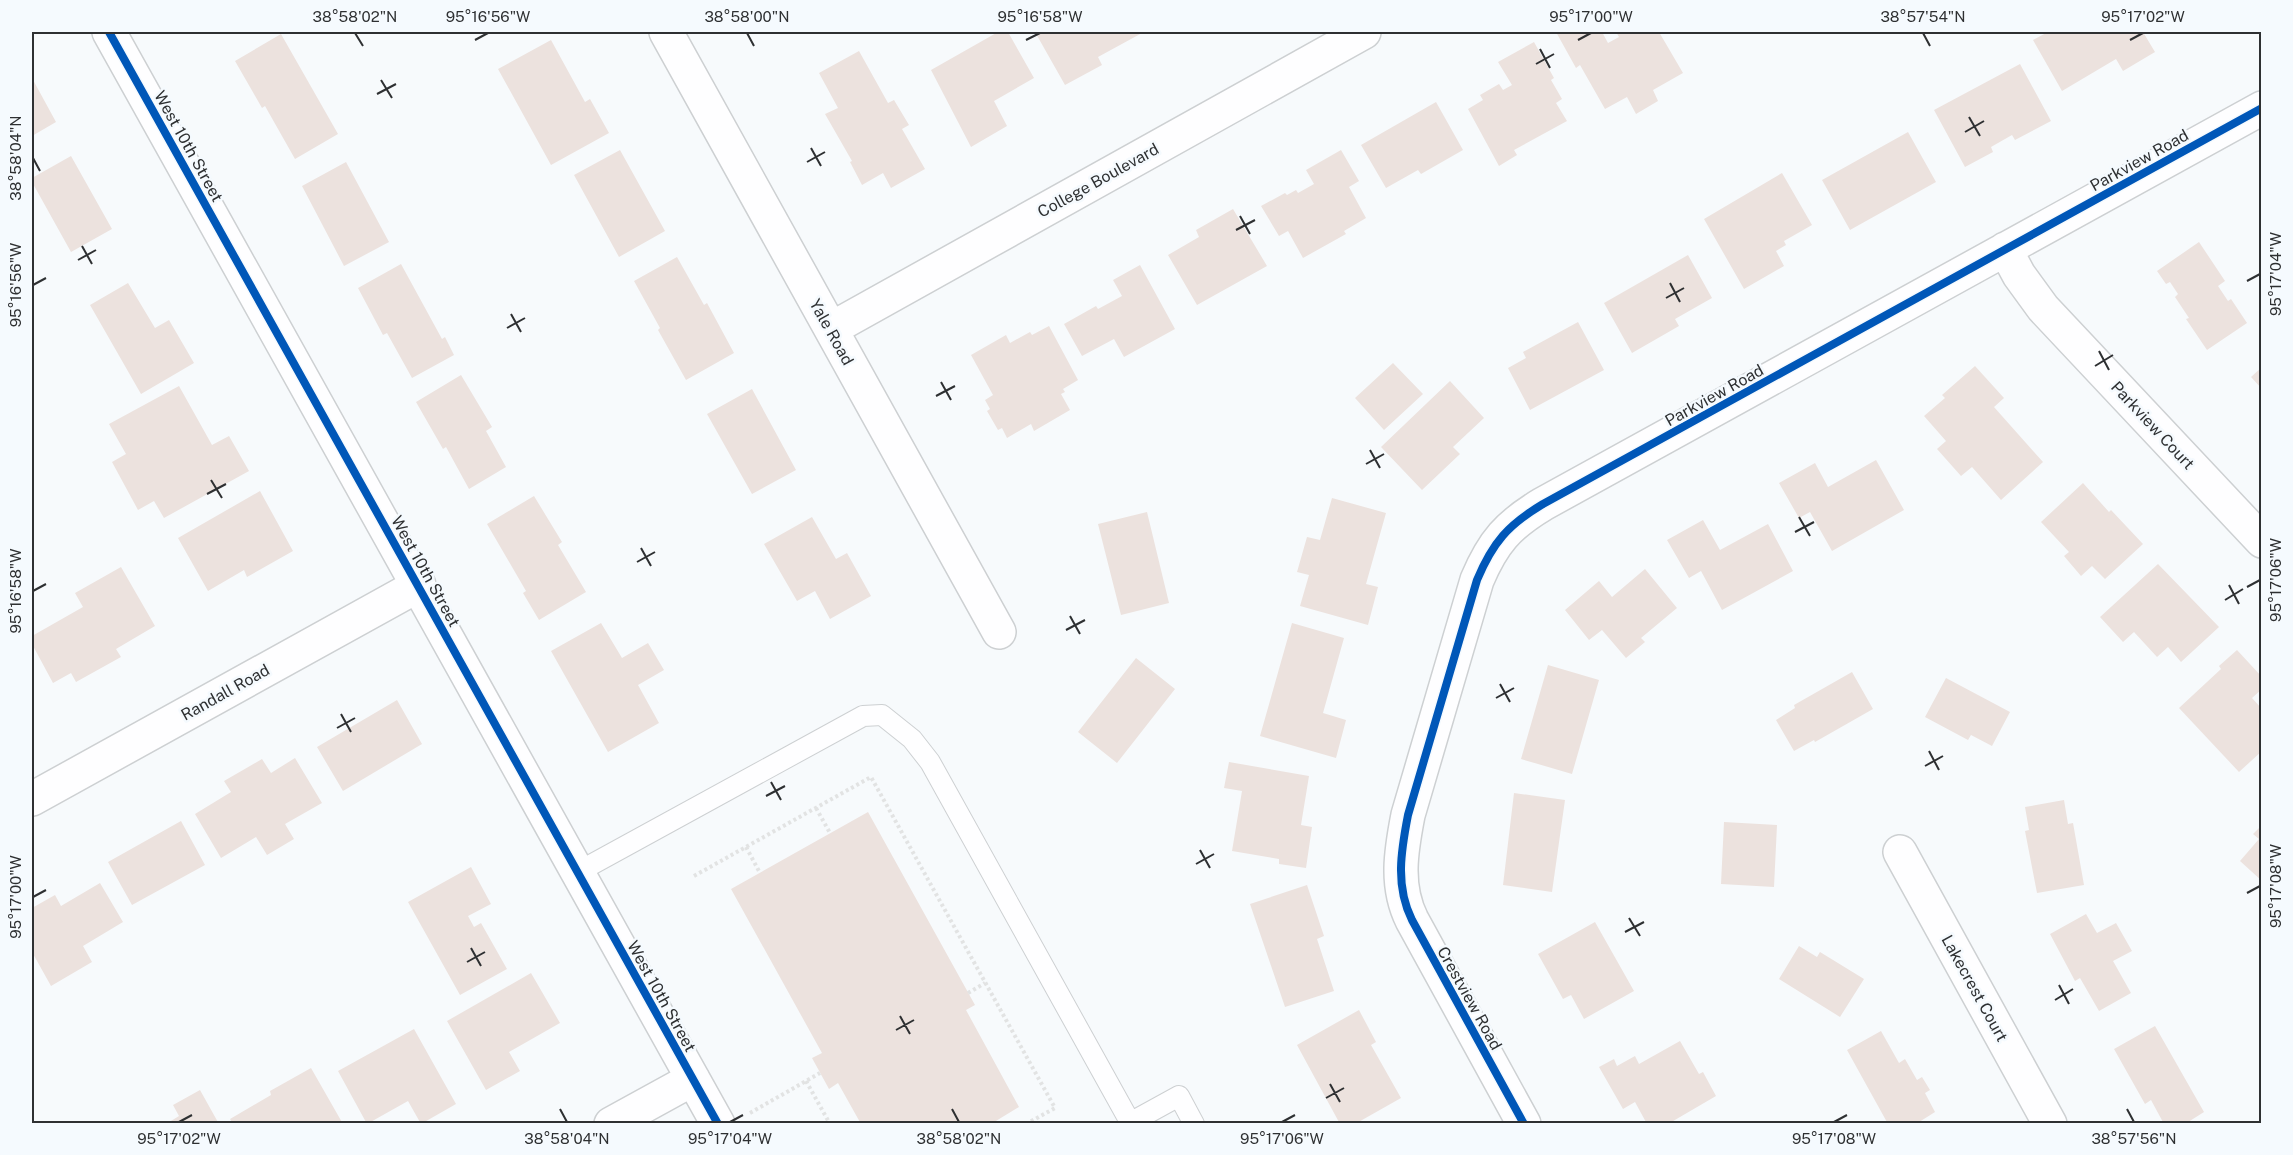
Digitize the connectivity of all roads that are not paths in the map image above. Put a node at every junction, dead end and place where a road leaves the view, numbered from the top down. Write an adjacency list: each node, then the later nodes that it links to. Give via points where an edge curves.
1 (109, 32): 8 (street, West 10th Street)
2 (666, 32): 6 (street, Yale Road)
3 (1364, 32): 6 (street, College Boulevard)
4 (2262, 108): 5 (street, Parkview Road)
5 (2005, 249): 7 (street, Parkview Court, via 2043,308); 13 (street, Parkview Road, via 1543,504 1501,536 1477,580 1408,815)
6 (831, 329): 9 (street, Yale Road)
7 (2262, 541)
8 (418, 585): 10 (street, Randall Road); 12 (street, West 10th Street)
9 (999, 632)
10 (32, 799)
11 (1900, 852): 20 (street, Lakecrest Court)
12 (578, 872): 14 (street, West 10th Street); 16 (lane, via 863,716 882,715 912,739 930,762)
13 (1401, 882): 19 (street, Crestview Road, via 1412,920)
14 (693, 1079): 15 (street, West 10th Street); 17 (street)
15 (732, 1119)
16 (1129, 1123): 18 (lane, via 1179,1096)
17 (611, 1124)
18 (1194, 1124)
19 (1524, 1124)
20 (2050, 1124)

